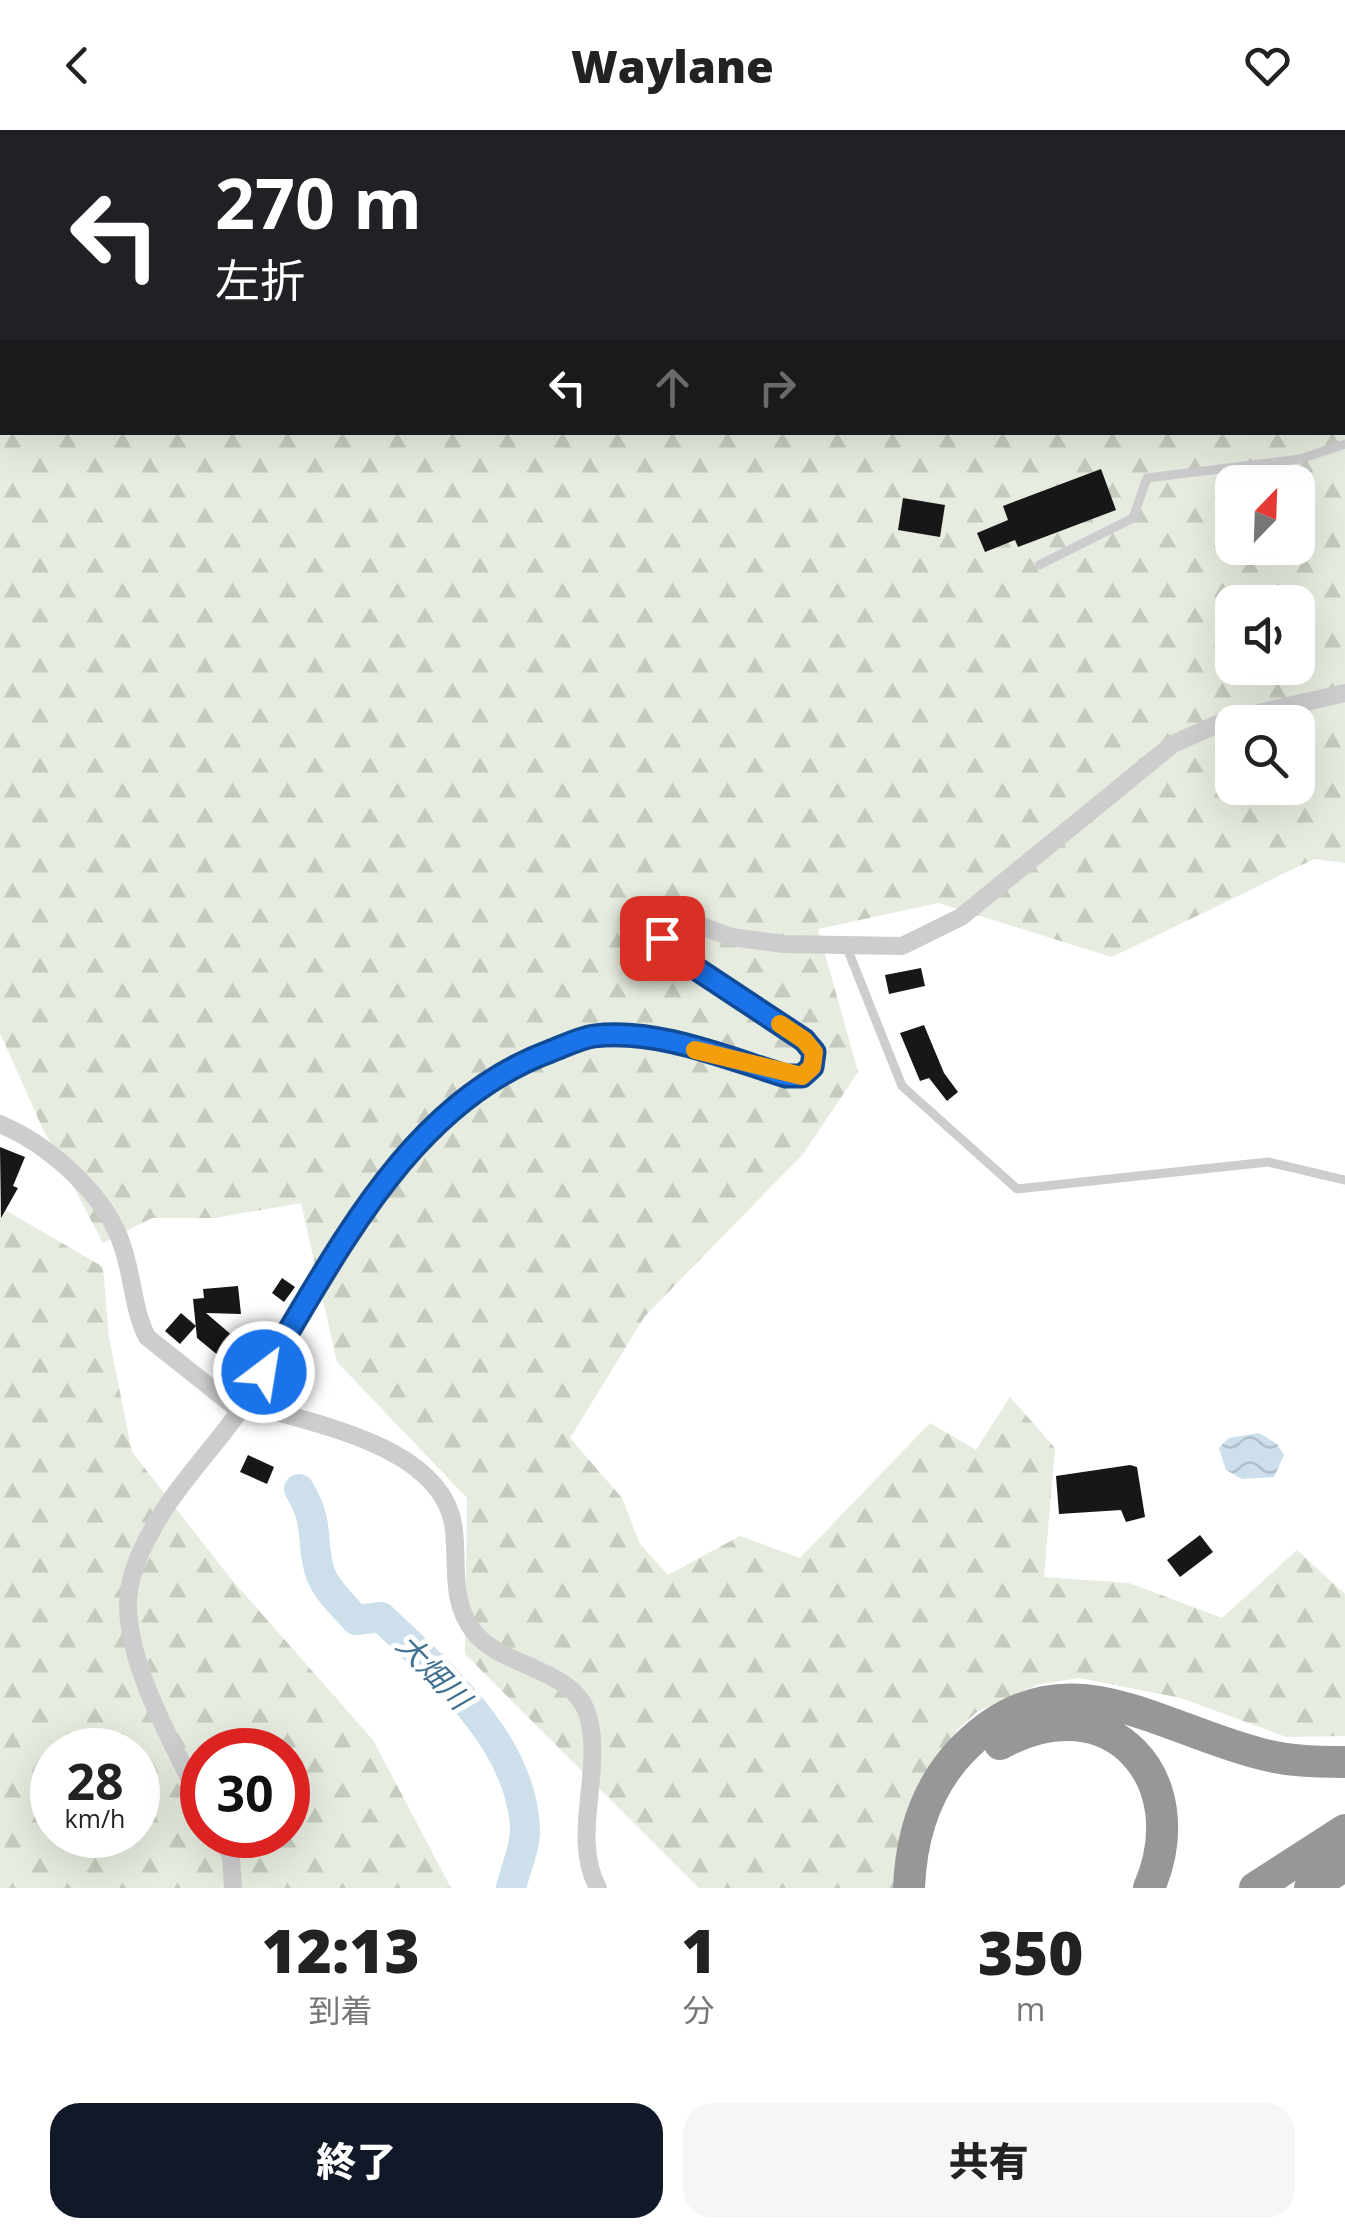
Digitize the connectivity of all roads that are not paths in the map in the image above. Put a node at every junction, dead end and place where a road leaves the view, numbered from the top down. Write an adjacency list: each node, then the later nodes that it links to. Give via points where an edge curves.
1 (1345, 444): 2 (lane, via 1300,460 1147,478 1133,518)
2 (1039, 565)
3 (1345, 692): 4 (street, via 1224,721 1174,744 961,917 902,946)
4 (847, 948): 6 (lane, via 902,1086 1017,1189 1268,1162); 7 (street, via 732,937 696,924 670,926 662,938 668,950 804,1040 814,1052 812,1067 802,1076 786,1076 638,1036 592,1036 525,1060 417,1142 357,1220)
5 (0, 1124): 7 (street, via 57,1159 99,1205 123,1245 147,1337)
6 (1345, 1180)
7 (242, 1407): 8 (street, via 153,1527 133,1571 128,1608 138,1662); 14 (street, via 382,1447 436,1484 450,1508 460,1608 476,1635 565,1686 588,1712 587,1857)
8 (180, 1756)
9 (1345, 1762): 15 (highway, via 1253,1752 1117,1703 1047,1702 992,1726 953,1760 917,1829)
10 (1345, 1830): 18 (highway)
11 (231, 1858): 13 (street)
12 (1345, 1866): 19 (highway)
13 (233, 1888)
14 (598, 1888)
15 (910, 1888)
16 (928, 1888): 17 (highway, via 935,1835 962,1782 994,1748 1056,1725 1113,1736 1153,1779 1165,1820)
17 (1149, 1888)
18 (1255, 1888)
19 (1310, 1888)

